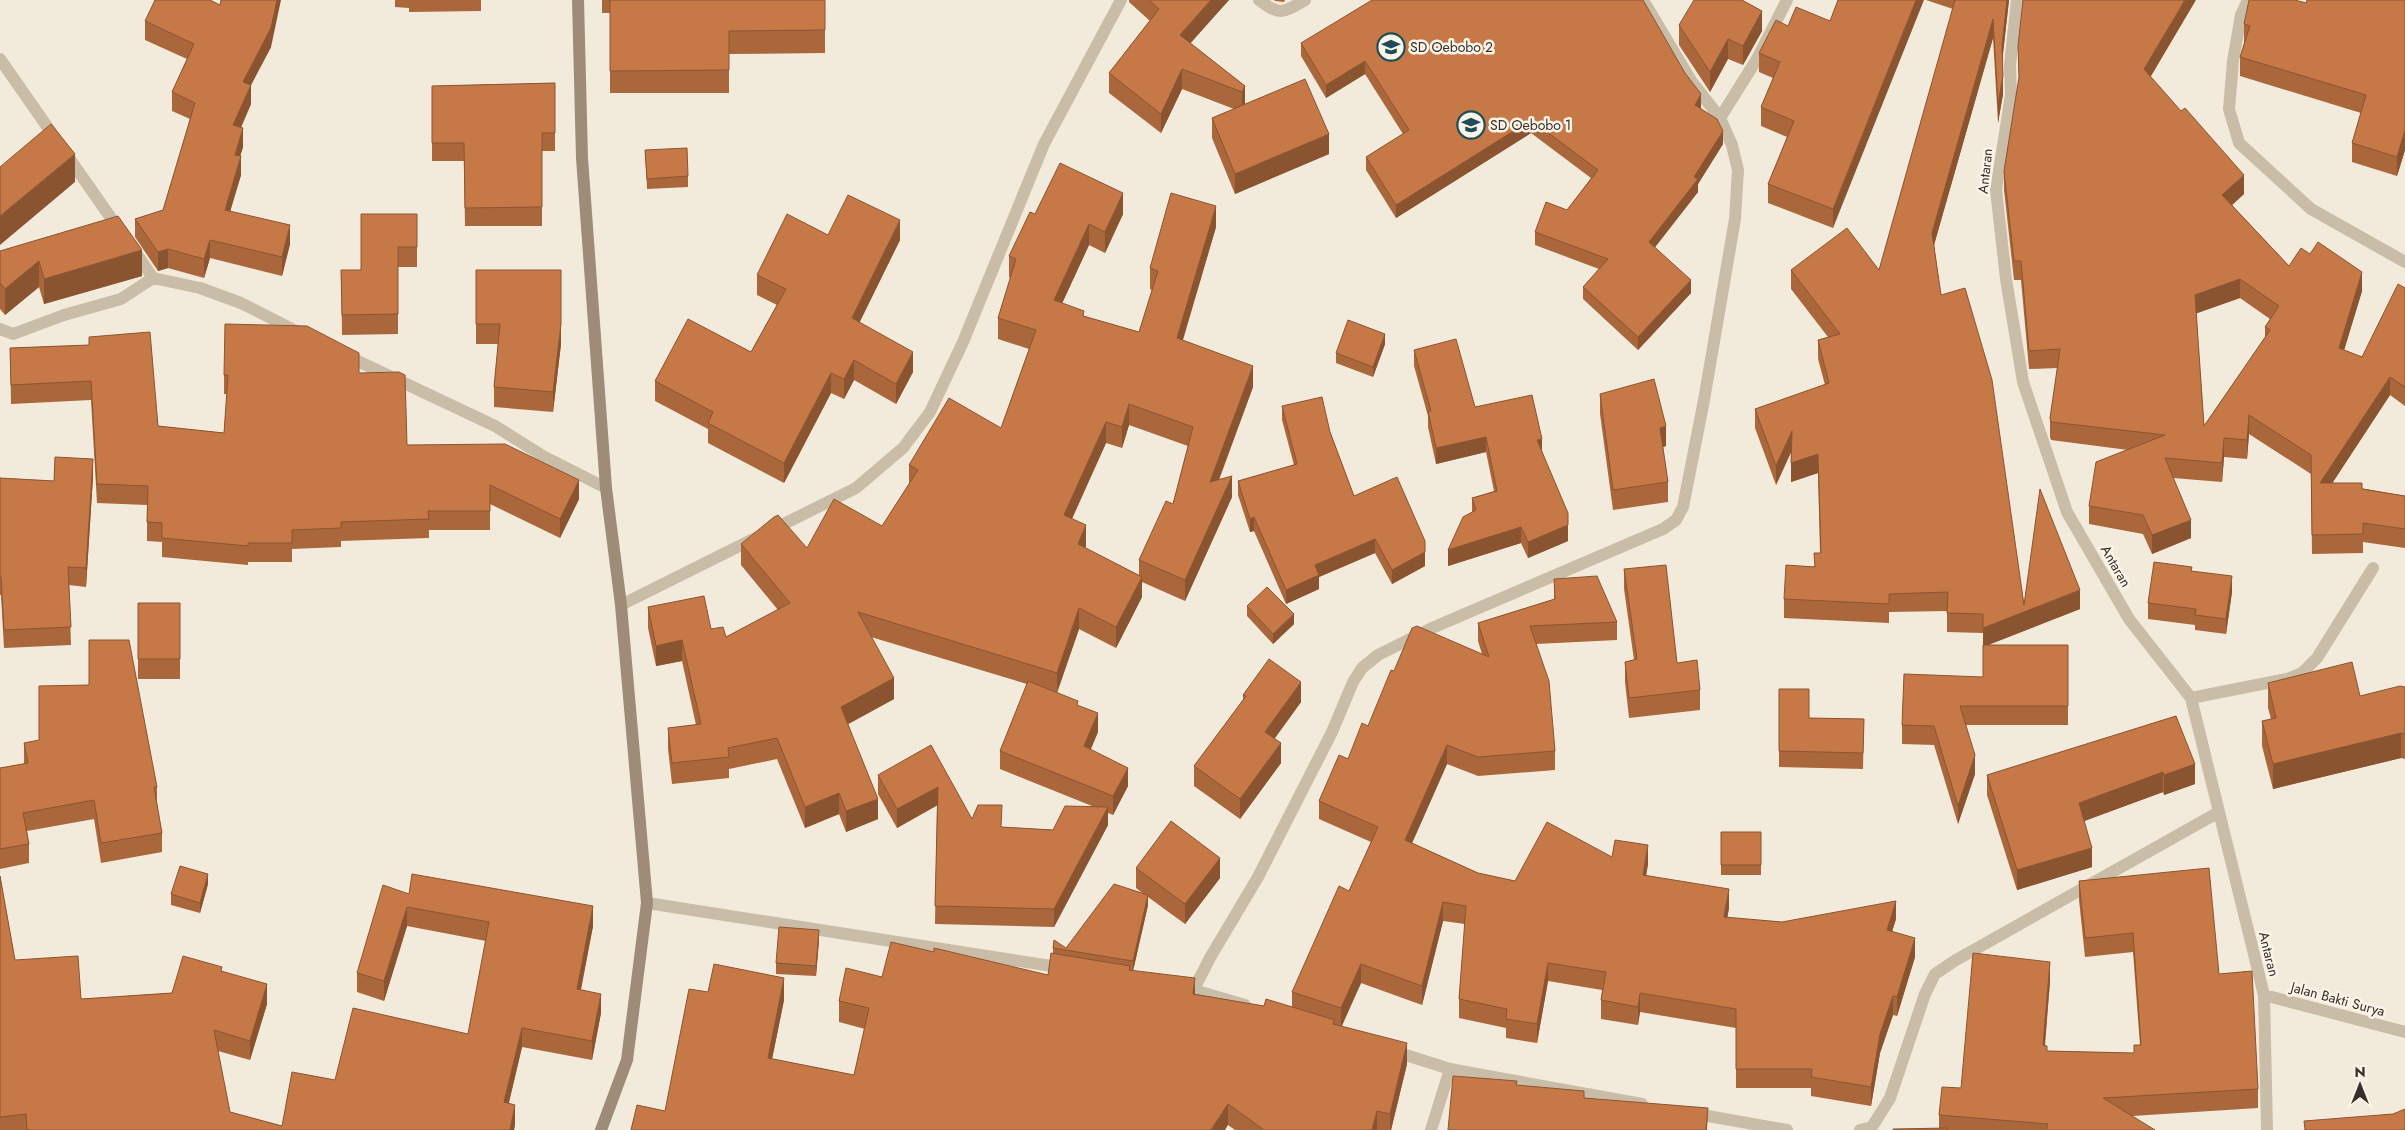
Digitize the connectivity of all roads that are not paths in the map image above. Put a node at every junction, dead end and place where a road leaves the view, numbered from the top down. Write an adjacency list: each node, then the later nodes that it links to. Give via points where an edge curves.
1 (578, 0): 18 (street, via 582,158)
2 (1121, 0): 20 (street, via 1044,144 963,342 930,412 903,448 856,488)
3 (1259, 0): 4 (street, via 1273,11 1285,12)
4 (1305, 0)
5 (1643, 0): 10 (street, via 1692,82)
6 (1787, 0): 10 (street, via 1757,59)
7 (2016, 0): 21 (street, Antaran, via 2010,65 2011,95 1996,190 2023,382 2067,512 2129,619)
8 (2248, 0): 11 (street, via 2241,16 2233,60 2229,109 2239,143 2311,209)
9 (0, 59): 12 (street)
10 (1720, 118): 26 (street, via 1732,145 1738,170 1735,219 1704,400 1683,507 1676,520 1663,529 1432,628 1378,655 1362,668 1258,877)
11 (2405, 262)
12 (153, 278): 14 (street, via 121,300 64,315); 16 (street, via 200,288 241,303)
13 (0, 329): 14 (street)
14 (13, 334): 15 (street)
15 (0, 337)
16 (313, 339)
17 (337, 352): 18 (street, via 488,422 543,456)
18 (606, 488): 20 (street)
19 (2373, 568): 21 (street, via 2317,658 2302,673 2287,679)
20 (621, 605): 23 (street)
21 (2191, 698): 22 (street, Antaran)
22 (2219, 812): 27 (street, Antaran); 37 (street, via 1934,974 1890,1098 1872,1126)
23 (647, 903): 24 (street); 34 (street, via 627,1060)
24 (1076, 970)
25 (1174, 986): 26 (street)
26 (1194, 989): 28 (street)
27 (2264, 995): 29 (street, Jalan Bakti Surya); 38 (street, Antaran)
28 (1260, 1010)
29 (2405, 1032)
30 (1383, 1048): 31 (street)
31 (1450, 1069): 32 (street); 35 (street)
32 (1652, 1106)
33 (1681, 1111): 36 (street)
34 (601, 1130)
35 (1431, 1130)
36 (1787, 1130)
37 (1860, 1130)
38 (2267, 1130)

